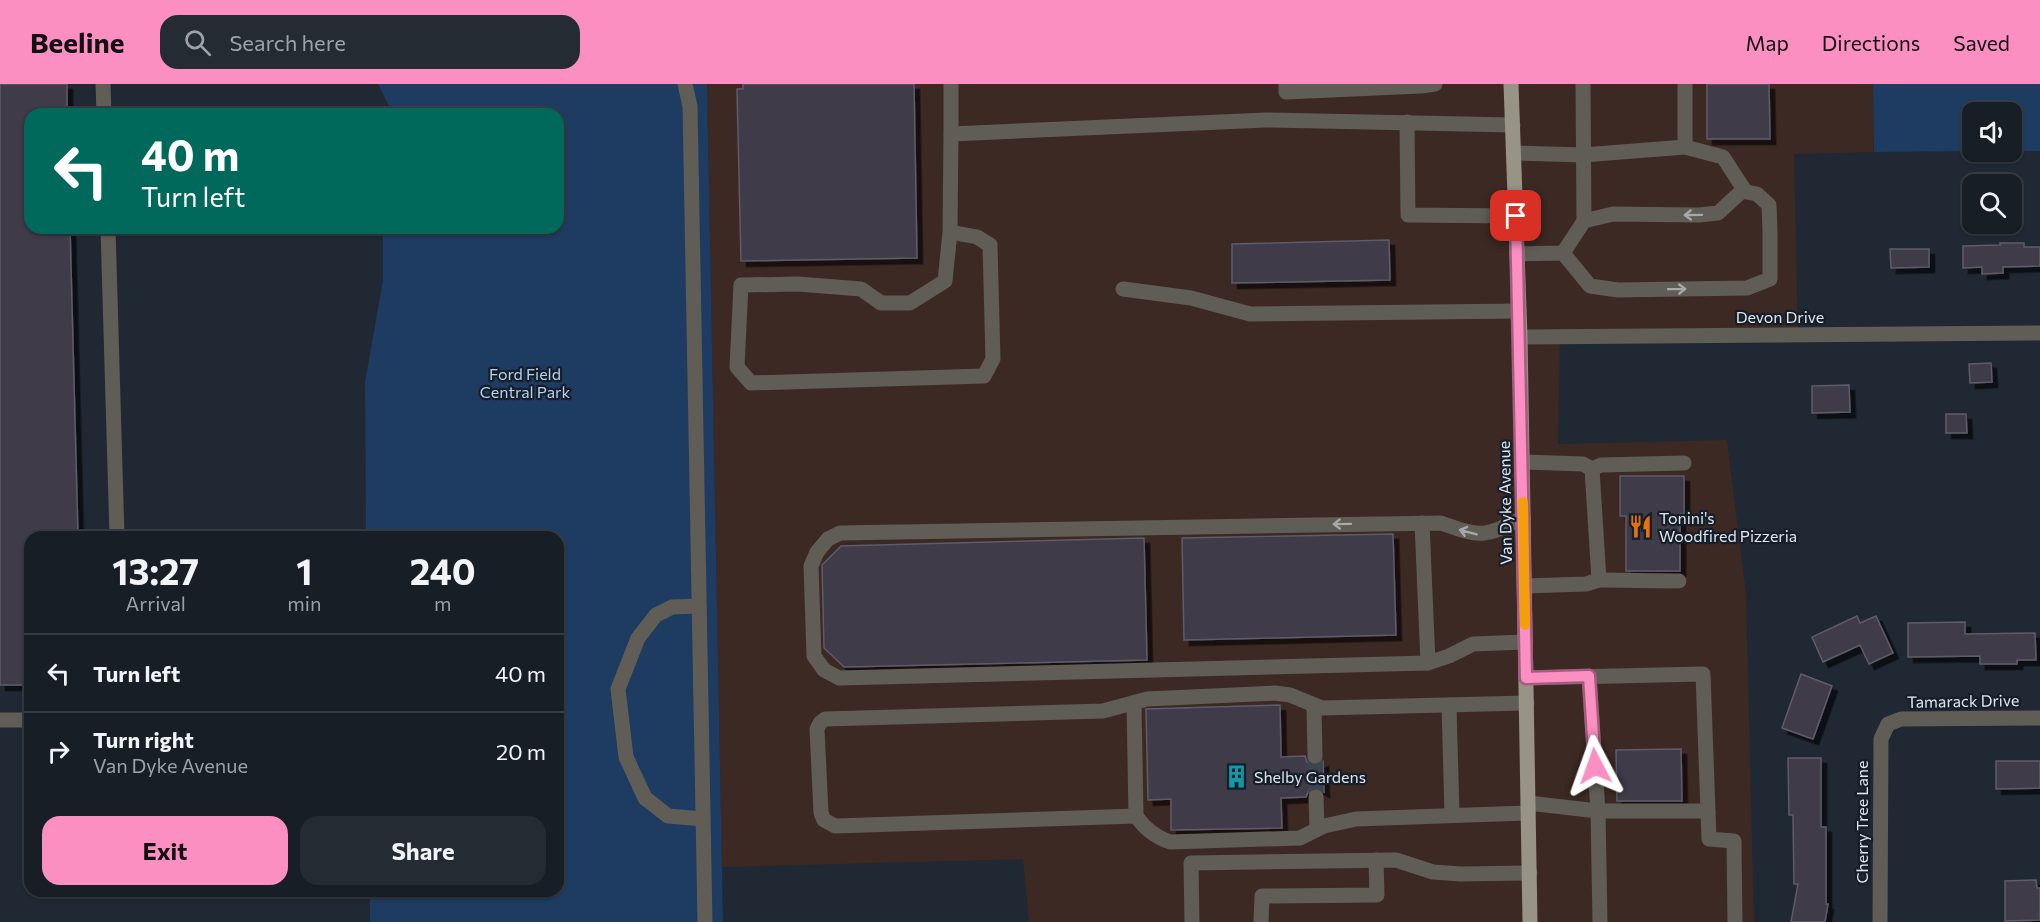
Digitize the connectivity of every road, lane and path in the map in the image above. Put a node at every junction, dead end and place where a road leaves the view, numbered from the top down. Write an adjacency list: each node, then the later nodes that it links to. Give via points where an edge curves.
1 (103, 84): 9 (street)
2 (685, 84): 36 (street, via 690,106)
3 (951, 84): 12 (street)
4 (1286, 84): 5 (street, via 1286,92)
5 (1435, 84)
6 (1511, 84): 11 (main road, Van Dyke Avenue)
7 (1583, 84): 15 (street)
8 (1685, 84): 13 (street)
9 (104, 108)
10 (1407, 122): 11 (street); 12 (street, via 1266,120); 17 (street, via 1408,215)
11 (1513, 125): 14 (main road, Van Dyke Avenue)
12 (951, 134): 19 (street)
13 (1686, 147): 15 (street); 16 (street, via 1723,157)
14 (1514, 153): 15 (street); 17 (main road, Van Dyke Avenue)
15 (1584, 155): 18 (street)
16 (1745, 191): 18 (street, one-way to 18, via 1718,213 1613,214); 21 (street, one-way to 16, via 1590,286 1618,290 1748,288 1770,279 1770,231 1768,206 1757,194)
17 (1516, 216): 22 (main road, Van Dyke Avenue)
18 (1584, 222): 21 (street)
19 (950, 232): 19 (street, via 977,237 990,245 993,359 984,376 751,383 737,367 741,285 861,289 881,303 910,303 945,281)
20 (108, 234): 32 (street)
21 (1563, 253): 22 (street)
22 (1517, 254): 24 (main road, Van Dyke Avenue)
23 (1123, 289): 24 (street, via 1191,298 1250,314)
24 (1519, 311): 26 (main road, Van Dyke Avenue)
25 (2040, 333): 26 (street, Devon Drive)
26 (1520, 337): 27 (main road, Van Dyke Avenue)
27 (1522, 462): 29 (street, via 1583,464); 30 (main road, Van Dyke Avenue)
28 (1684, 463): 29 (street, via 1600,465)
29 (1592, 469): 33 (street)
30 (1523, 518): 31 (street, one-way to 31, via 1476,535 1441,523); 35 (main road, Van Dyke Avenue)
31 (1422, 523): 38 (street); 38 (street, one-way to 38, via 840,533 828,539 811,566 814,656 824,670 839,678)
32 (117, 531)
33 (1599, 580): 34 (street); 35 (street)
34 (1679, 581)
35 (1524, 586): 37 (main road, Van Dyke Avenue)
36 (699, 606): 56 (street); 56 (street, via 672,607 656,615 638,638 618,689 626,758 645,798 668,816)
37 (1525, 642): 38 (street, via 1473,644); 40 (main road, Van Dyke Avenue)
38 (1428, 663)
39 (1589, 676): 40 (street); 52 (street, via 1702,674); 53 (street)
40 (1526, 678): 42 (main road, Van Dyke Avenue)
41 (1134, 703): 43 (street, via 1147,699 1275,693); 55 (street); 55 (street, via 1103,711 825,719 817,729 821,813 824,820 835,826)
42 (1527, 703): 44 (street); 51 (main road, Van Dyke Avenue)
43 (1314, 705): 44 (street); 49 (street)
44 (1449, 705): 54 (street)
45 (2040, 718): 48 (street, Tamarack Drive, via 1901,719)
46 (0, 720): 47 (street)
47 (24, 720)
48 (1888, 724): 66 (street, Cherry Tree Lane, via 1881,740)
49 (1315, 756)
50 (1316, 797): 57 (street)
51 (1528, 808): 53 (street); 54 (street); 59 (main road, Van Dyke Avenue)
52 (1708, 811): 53 (street); 65 (street, via 1709,839 1734,842)
53 (1598, 812): 64 (street)
54 (1452, 815): 57 (street, via 1356,819)
55 (1136, 816): 57 (street, via 1157,837 1170,842 1300,838)
56 (703, 819): 60 (street)
57 (1317, 829)
58 (1376, 860): 59 (street, via 1396,860 1433,872); 61 (street, via 1191,863); 62 (street, via 1377,895 1262,896)
59 (1530, 873): 63 (main road, Van Dyke Avenue)
60 (705, 922)
61 (1192, 922)
62 (1261, 922)
63 (1530, 922)
64 (1600, 922)
65 (1735, 922)
66 (1880, 922)

